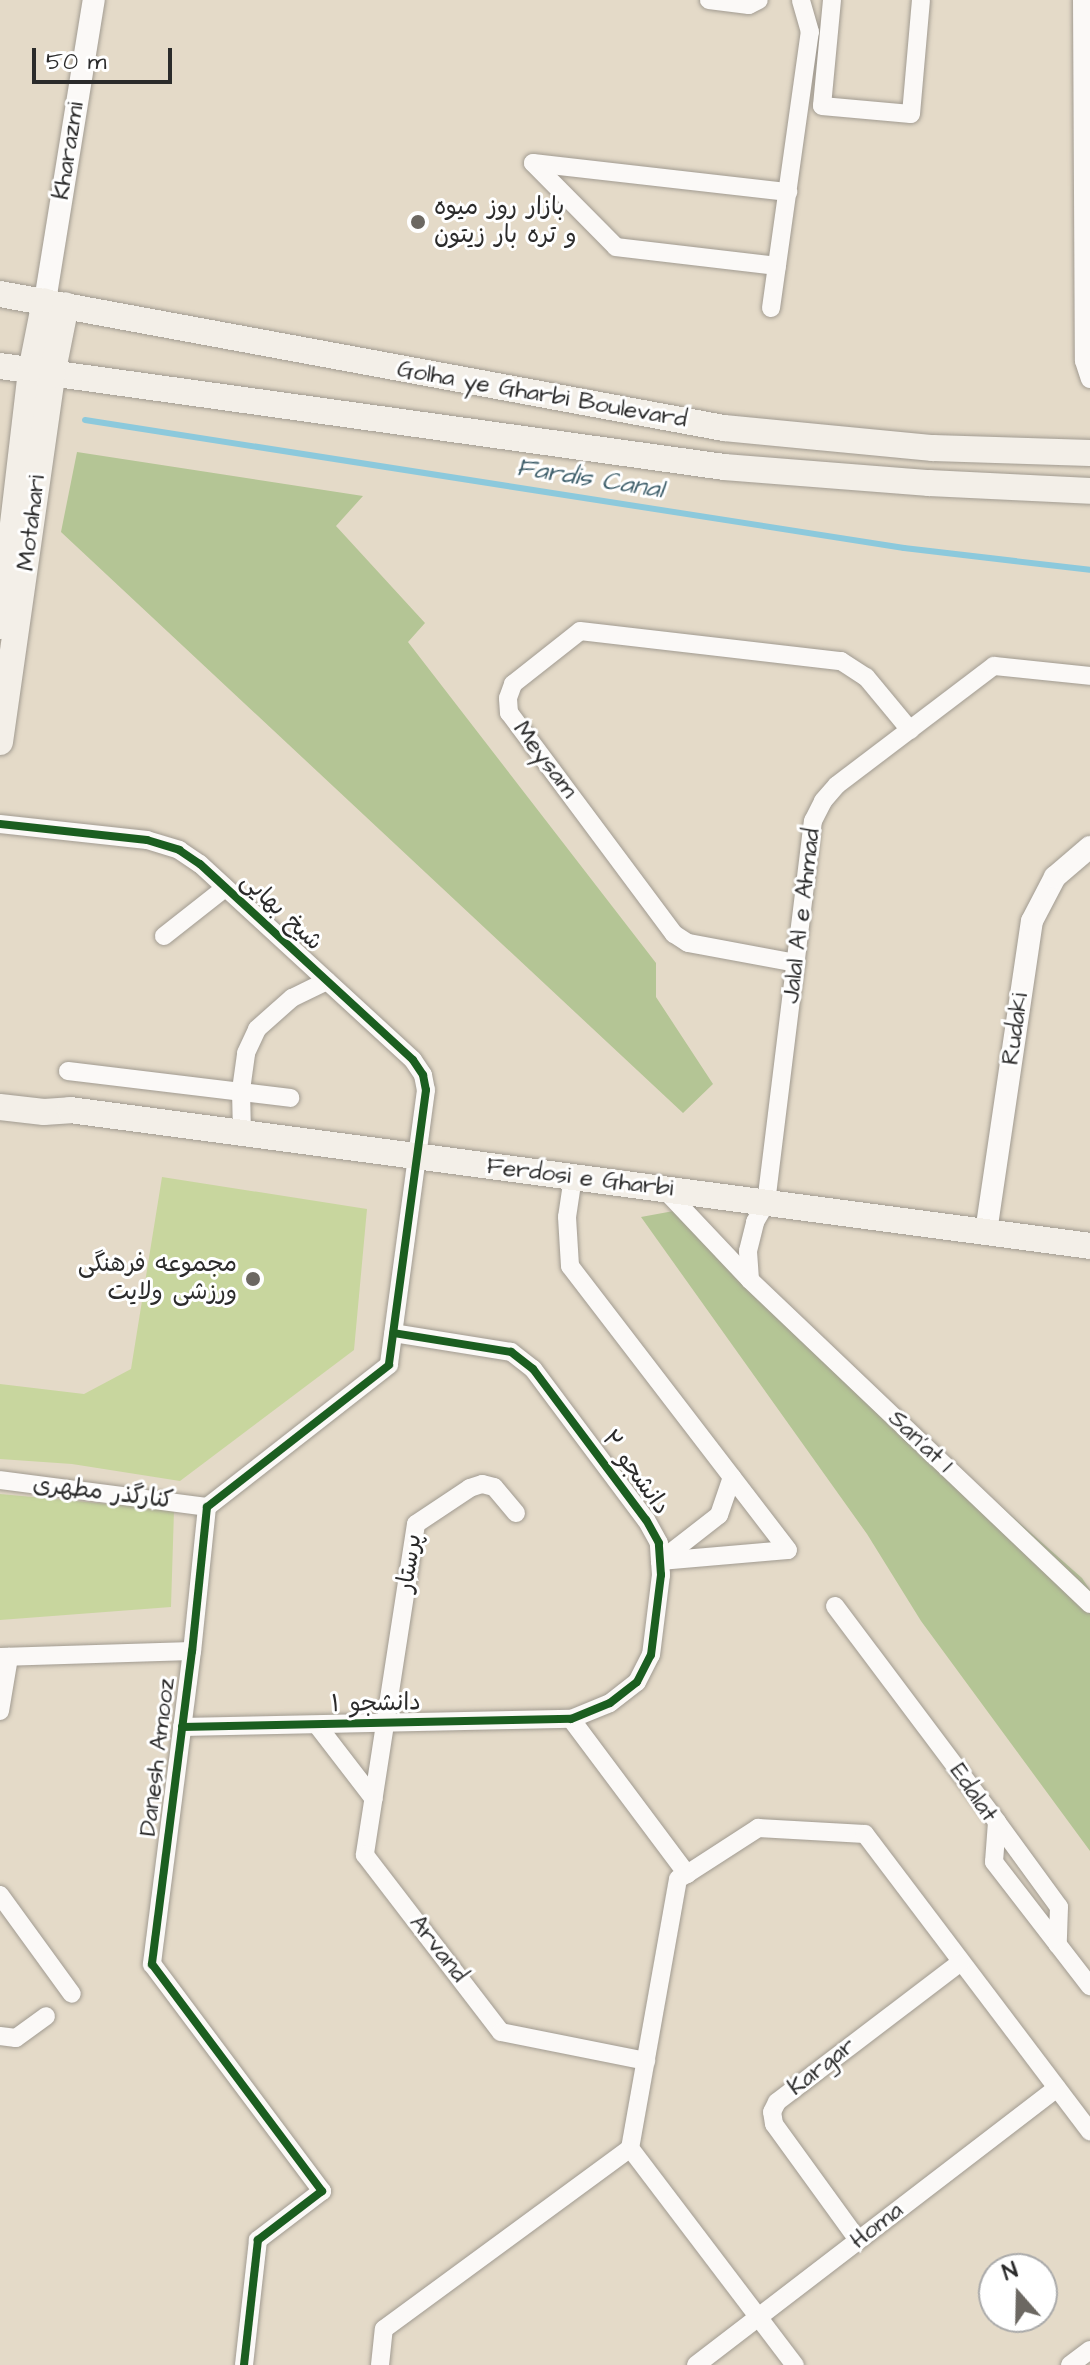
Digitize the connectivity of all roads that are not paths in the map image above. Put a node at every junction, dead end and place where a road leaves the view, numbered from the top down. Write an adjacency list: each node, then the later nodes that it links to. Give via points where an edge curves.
1 (94, 0): 13 (street, Kharazmi)
2 (709, 0): 3 (street, via 749,5)
3 (759, 0)
4 (801, 0): 9 (street, via 810,32)
5 (832, 0): 6 (street, via 822,106 911,114)
6 (921, 0)
7 (1082, 0): 8 (street)
8 (1086, 163): 11 (street)
9 (788, 192): 10 (street); 10 (street, via 533,163 616,247)
10 (777, 266): 14 (street)
11 (1086, 268): 17 (street, via 1084,361)
12 (0, 294): 13 (main road, Golha ye Gharbi Boulevard)
13 (56, 303): 16 (main road, Motahari); 20 (main road, Golha ye Gharbi Boulevard, via 724,428 933,448)
14 (771, 308)
15 (0, 366): 16 (main road, Golha ye Gharbi Boulevard)
16 (42, 373): 18 (main road, Golha ye Gharbi Boulevard); 19 (main road, Motahari); 22 (main road)
17 (1090, 379)
18 (100, 381): 19 (main road, via 66,399); 21 (main road, Golha ye Gharbi Boulevard, via 724,467)
19 (45, 430): 24 (main road, Motahari)
20 (1090, 453)
21 (1090, 491)
22 (0, 633)
23 (1090, 676): 25 (street, Jalal Al e Ahmad, via 994,666)
24 (5, 683): 26 (main road, Motahari)
25 (910, 730): 31 (street, Jalal Al e Ahmad, via 837,785 813,821); 31 (street, Meysam, via 866,677 841,661 580,631 513,684 509,713 674,934 688,943)
26 (0, 742)
27 (0, 824): 29 (street, شیخ بهایی, via 147,840 179,850)
28 (1090, 847): 44 (street, Rudaki, via 1055,877 1032,921)
29 (225, 888): 30 (street); 32 (street, شیخ بهایی)
30 (164, 936)
31 (796, 963): 43 (street, Jalal Al e Ahmad)
32 (327, 981): 35 (street, via 292,998 257,1029 246,1053); 40 (street, شیخ بهایی, via 423,1075)
33 (68, 1071): 35 (street)
34 (0, 1090): 38 (main road, Ferdosi e Gharbi, via 46,1096)
35 (241, 1090): 36 (street); 39 (street)
36 (290, 1098)
37 (0, 1107): 38 (main road, Ferdosi e Gharbi)
38 (70, 1110): 39 (main road, Ferdosi e Gharbi)
39 (242, 1134): 40 (main road, Ferdosi e Gharbi)
40 (419, 1157): 41 (main road, Ferdosi e Gharbi); 47 (street)
41 (573, 1177): 42 (main road, Ferdosi e Gharbi); 48 (street, via 567,1217 570,1266)
42 (665, 1190): 43 (main road, Ferdosi e Gharbi); 46 (street, San'at 1)
43 (766, 1203): 44 (main road, Ferdosi e Gharbi); 46 (street, via 748,1251)
44 (986, 1232): 45 (main road, Ferdosi e Gharbi)
45 (1090, 1246)
46 (750, 1280): 53 (street, San'at 1)
47 (394, 1333): 50 (street, via 389,1365); 52 (street, دانشجو ۲, via 511,1352 533,1369 646,1520 659,1543)
48 (732, 1477): 52 (street, via 719,1515); 52 (street, via 788,1550)
49 (0, 1480): 50 (street, کنارگذر مطهری)
50 (207, 1507): 55 (street, Danesh Amooz)
51 (516, 1513): 59 (street, پرستار, via 494,1487 482,1484 416,1524)
52 (660, 1561): 58 (street, دانشجو ۲, via 651,1655 637,1682 610,1703)
53 (1090, 1604)
54 (835, 1606): 63 (street, Edalat)
55 (192, 1651): 56 (street); 61 (street, Danesh Amooz)
56 (4, 1657): 57 (street)
57 (0, 1711)
58 (571, 1719): 59 (street, دانشجو ۱); 64 (street)
59 (386, 1724): 60 (street, دانشجو ۱); 62 (street, Arvand)
60 (317, 1725): 61 (street, دانشجو ۱); 62 (street)
61 (182, 1727): 80 (street, Danesh Amooz, via 152,1964 322,2191 258,2240)
62 (374, 1799): 73 (street, Arvand, via 365,1855 501,2032)
63 (997, 1822): 66 (street, via 1059,1907); 66 (street, Edalat, via 994,1862)
64 (687, 1874): 67 (street, via 758,1828 865,1834); 73 (street, via 678,1879)
65 (0, 1895): 69 (street)
66 (1058, 1945): 68 (street, Edalat)
67 (961, 1962): 74 (street); 77 (street, Kargar, via 777,2102 772,2112 774,2124)
68 (1090, 1986)
69 (72, 1994)
70 (46, 2016): 71 (street)
71 (8, 2037): 72 (street)
72 (0, 2051)
73 (646, 2061): 76 (street)
74 (1057, 2088): 75 (street); 77 (street, Homa)
75 (1090, 2131)
76 (630, 2148): 78 (street); 81 (street, via 384,2329)
77 (858, 2240): 78 (street, Homa)
78 (760, 2316): 82 (street, Homa); 83 (street)
79 (1090, 2350): 84 (street)
80 (244, 2365)
81 (380, 2365)
82 (696, 2365)
83 (795, 2365)
84 (1070, 2365)

